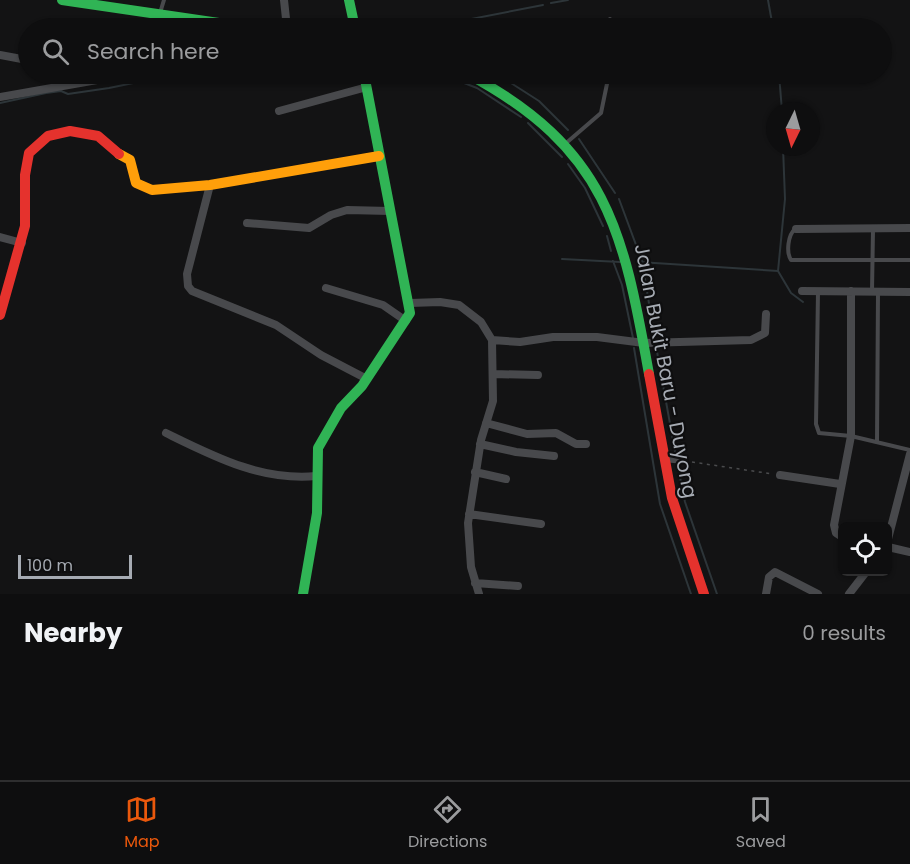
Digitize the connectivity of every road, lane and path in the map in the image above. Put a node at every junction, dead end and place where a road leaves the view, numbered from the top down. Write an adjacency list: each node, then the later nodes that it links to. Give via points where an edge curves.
1 (62, 0): 5 (street)
2 (164, 0): 5 (lane)
3 (284, 0): 7 (street)
4 (349, 0): 8 (street)
5 (160, 14): 6 (street)
6 (187, 18)
7 (285, 18)
8 (353, 18)
9 (0, 55): 10 (street)
10 (18, 58)
11 (75, 84): 16 (street)
12 (366, 84): 15 (street)
13 (489, 84): 18 (street, Jalan Bukit Baru - Duyong, via 543,122)
14 (607, 84): 18 (lane, via 601,113)
15 (367, 87): 17 (street); 19 (street)
16 (0, 98)
17 (279, 111)
18 (564, 145): 41 (street, Jalan Bukit Baru - Duyong, via 598,190 627,253)
19 (379, 156): 20 (street); 21 (street)
20 (210, 185): 27 (street, via 146,189 136,183 130,160 95,134 52,134 28,153); 44 (street, via 187,274 192,291 276,325)
21 (390, 211): 22 (street, via 347,210 309,228); 36 (street)
22 (247, 223)
23 (873, 228): 24 (street); 25 (street); 28 (lane)
24 (910, 228)
25 (796, 229): 28 (lane, via 790,236 791,260)
26 (0, 237): 27 (street)
27 (22, 243): 38 (street)
28 (873, 260): 29 (lane); 34 (lane)
29 (910, 260)
30 (326, 288): 39 (street, via 383,304)
31 (802, 291): 32 (street)
32 (818, 291): 33 (street); 47 (lane, via 816,429 824,436)
33 (851, 291): 34 (street); 47 (street)
34 (875, 292): 35 (street); 48 (lane)
35 (910, 292)
36 (410, 303): 39 (street); 40 (street, via 459,305 481,322)
37 (766, 314): 41 (street, via 765,333 757,339)
38 (0, 315)
39 (406, 321): 44 (street)
40 (492, 340): 41 (street, via 597,337); 42 (street)
41 (644, 343): 53 (street, Jalan Bukit Baru - Duyong)
42 (493, 374): 43 (street); 45 (street, via 493,401)
43 (538, 375)
44 (367, 379): 56 (street, via 341,408 318,448)
45 (486, 423): 49 (street); 50 (street, via 527,434 556,433 576,444)
46 (166, 433): 56 (street, via 261,474)
47 (851, 436): 48 (lane); 59 (street)
48 (877, 442): 51 (lane)
49 (480, 444): 52 (street); 55 (street)
50 (586, 444)
51 (910, 452): 61 (street)
52 (554, 456)
53 (669, 459): 54 (street); 71 (street, Jalan Bukit Baru - Duyong, via 672,498)
54 (684, 460): 57 (path)
55 (475, 472): 58 (street); 60 (street)
56 (316, 476): 69 (street, via 317,513)
57 (780, 476): 59 (street)
58 (506, 479)
59 (840, 484): 63 (street, via 834,525)
60 (469, 514): 62 (street); 67 (street, via 469,552)
61 (892, 523)
62 (541, 524)
63 (838, 534)
64 (892, 547): 65 (street)
65 (910, 552)
66 (863, 576): 74 (street)
67 (475, 582): 68 (street); 70 (street)
68 (518, 586)
69 (303, 594)
70 (479, 594)
71 (704, 594)
72 (766, 594): 73 (street, via 769,577 775,572)
73 (818, 594)
74 (849, 594)

